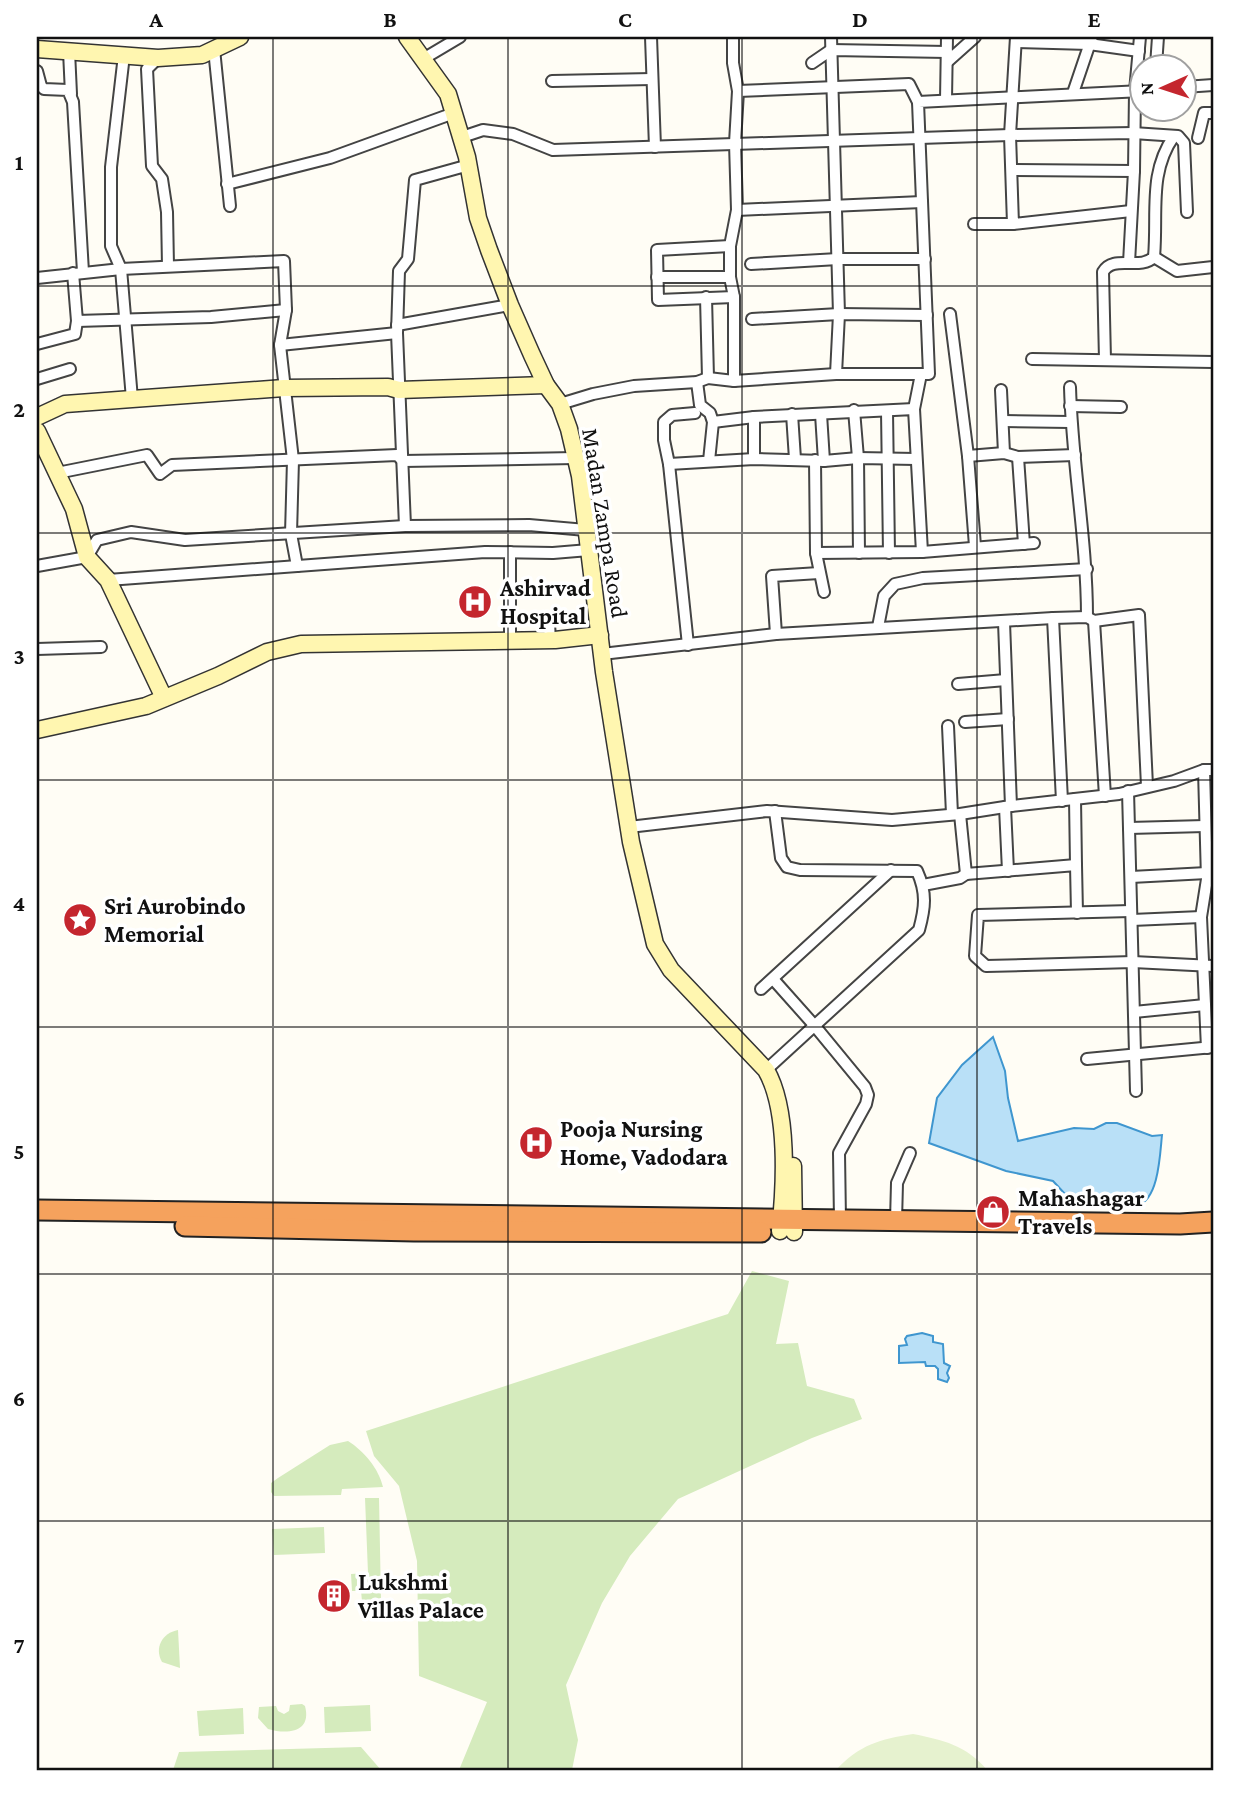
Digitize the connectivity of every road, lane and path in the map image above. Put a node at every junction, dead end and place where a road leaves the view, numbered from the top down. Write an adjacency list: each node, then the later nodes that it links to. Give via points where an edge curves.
1 (240, 37): 13 (street)
2 (407, 37): 20 (street, Madan Zampa Road)
3 (460, 37): 20 (street)
4 (651, 37): 23 (street)
5 (733, 37): 27 (street)
6 (831, 37): 14 (street)
7 (947, 37): 18 (street)
8 (975, 37): 18 (street)
9 (1140, 37): 16 (street)
10 (1017, 39): 11 (street); 31 (street)
11 (1091, 40): 16 (street); 29 (street)
12 (37, 49): 15 (street)
13 (214, 49): 19 (street, via 202,55); 49 (street)
14 (831, 50): 18 (street); 21 (street); 25 (street)
15 (69, 51): 17 (street); 30 (street)
16 (1139, 51)
17 (124, 55): 19 (street); 66 (street, via 111,167 111,246)
18 (947, 57): 32 (street)
19 (158, 58): 64 (street, via 147,69 152,166 162,179)
20 (424, 59): 34 (street, Madan Zampa Road, via 448,94)
21 (812, 63)
22 (37, 71): 26 (street)
23 (653, 79): 24 (street); 45 (street)
24 (552, 81)
25 (833, 86): 27 (street); 33 (street, via 909,84); 43 (street)
26 (41, 90): 30 (street)
27 (738, 90): 44 (street)
28 (1128, 91): 29 (street)
29 (1073, 93): 31 (street)
30 (71, 94): 67 (street)
31 (1011, 96): 32 (street); 38 (street)
32 (946, 100): 33 (street)
33 (918, 102): 41 (street)
34 (454, 113): 40 (street, Madan Zampa Road); 49 (street, via 330,158)
35 (1213, 113): 42 (street, via 1204,113)
36 (1134, 122): 37 (street)
37 (1133, 133): 38 (street); 39 (street); 48 (street)
38 (1010, 135): 41 (street); 47 (street)
39 (1174, 136): 55 (street, via 1184,143); 59 (street, via 1157,170)
40 (462, 137): 45 (street, via 483,130 513,134 552,149); 46 (street, Madan Zampa Road)
41 (920, 137): 43 (street); 50 (street)
42 (1198, 138)
43 (835, 141): 44 (street); 51 (street)
44 (735, 144): 45 (street); 53 (street)
45 (655, 147)
46 (468, 165): 73 (street, Madan Zampa Road, via 478,218); 81 (street, via 415,180 408,259 399,271)
47 (1012, 170): 48 (street); 56 (street)
48 (1134, 171): 54 (street)
49 (228, 184): 52 (street)
50 (922, 202): 51 (street); 61 (street)
51 (836, 204): 53 (street); 60 (street)
52 (230, 206)
53 (737, 210): 58 (street)
54 (1131, 211): 56 (street); 62 (street)
55 (1187, 212)
56 (1013, 223): 57 (street)
57 (974, 224)
58 (730, 246): 68 (street, via 657,250); 69 (street)
59 (1154, 257): 62 (street, via 1146,263); 65 (street, via 1177,271)
60 (838, 258): 61 (street); 63 (street); 75 (street)
61 (925, 259): 76 (street)
62 (1129, 263): 85 (street, via 1111,264 1103,272)
63 (751, 264)
64 (168, 266): 66 (street); 74 (street, via 284,261)
65 (1213, 267)
66 (121, 269): 67 (street); 79 (street)
67 (78, 273): 70 (street); 80 (street)
68 (657, 277): 69 (street); 71 (street, via 658,300)
69 (730, 277): 72 (street)
70 (37, 278)
71 (706, 297): 72 (street); 91 (street)
72 (734, 297): 92 (street)
73 (510, 305): 81 (street); 93 (street, Madan Zampa Road)
74 (286, 310): 79 (street); 83 (street)
75 (839, 314): 76 (street); 78 (street); 88 (street)
76 (927, 314): 89 (street, via 929,374)
77 (950, 314): 116 (street)
78 (752, 318)
79 (125, 319): 80 (street); 98 (street)
80 (77, 321): 82 (street, via 75,334)
81 (397, 329): 83 (street); 96 (street)
82 (37, 344)
83 (280, 345): 95 (street)
84 (1032, 359): 85 (street)
85 (1105, 360): 86 (street)
86 (1213, 362)
87 (70, 369): 90 (street)
88 (836, 374): 89 (street); 92 (street)
89 (921, 374): 102 (street)
90 (37, 379)
91 (703, 380): 92 (street); 99 (street, via 634,386); 111 (street, via 699,405)
92 (733, 381)
93 (545, 385): 96 (street); 99 (street, Madan Zampa Road)
94 (1070, 387): 100 (street)
95 (284, 388): 96 (street); 98 (street); 124 (street)
96 (399, 390): 126 (street)
97 (1001, 390): 110 (street)
98 (132, 399): 109 (street, via 65,404)
99 (560, 404): 118 (street, Madan Zampa Road)
100 (1070, 406): 101 (street); 112 (street)
101 (1121, 407)
102 (914, 409): 104 (street); 123 (street)
103 (854, 410): 104 (street); 107 (street); 119 (street)
104 (887, 411): 122 (street)
105 (695, 413): 128 (street, via 672,415 664,422)
106 (792, 414): 107 (street); 108 (street); 121 (street)
107 (821, 414): 127 (street)
108 (754, 416): 111 (street); 120 (street)
109 (37, 417)
110 (1003, 421): 112 (street); 114 (street)
111 (713, 422): 125 (street)
112 (1070, 422): 115 (street)
113 (37, 431): 129 (street)
114 (1004, 453): 116 (street); 117 (street)
115 (1075, 455): 117 (street); 143 (street)
116 (968, 456): 133 (street)
117 (1018, 457): 133 (street, via 1029,543)
118 (575, 458): 126 (street); 131 (street, Madan Zampa Road)
119 (859, 458): 122 (street); 127 (street); 138 (street)
120 (754, 459): 121 (street); 125 (street)
121 (795, 459): 127 (street)
122 (887, 459): 123 (street); 139 (street)
123 (916, 459): 136 (street)
124 (293, 460): 126 (street, via 397,455); 129 (street, via 172,465 160,474 147,455); 132 (street)
125 (709, 460): 128 (street)
126 (403, 461): 130 (street)
127 (820, 461): 137 (street)
128 (669, 464): 154 (street)
129 (57, 473): 140 (street, via 74,509)
130 (405, 526): 131 (street, via 529,525); 132 (street)
131 (586, 530): 134 (street, Madan Zampa Road)
132 (291, 534): 140 (street, via 185,540 131,532 97,540); 142 (street)
133 (975, 546): 136 (street)
134 (589, 550): 135 (street); 152 (street, Madan Zampa Road)
135 (510, 552): 142 (street); 153 (street)
136 (922, 552): 139 (street)
137 (816, 553): 138 (street); 144 (street)
138 (859, 553): 139 (street)
139 (889, 553)
140 (87, 557): 141 (street); 145 (street)
141 (37, 566)
142 (297, 566): 145 (street)
143 (1087, 569): 148 (street); 150 (street, via 923,578 895,584 884,596)
144 (819, 573): 146 (street); 151 (street, via 772,576)
145 (108, 580): 160 (street)
146 (824, 592)
147 (1053, 618): 148 (street); 149 (street); 170 (street)
148 (1090, 619): 166 (street, via 1139,615); 168 (street)
149 (1004, 622): 150 (street); 158 (street)
150 (878, 627): 151 (street)
151 (776, 634): 154 (street)
152 (600, 635): 153 (street, via 549,631); 157 (street, Madan Zampa Road)
153 (510, 641): 160 (street, via 301,644 267,652)
154 (688, 645): 157 (street)
155 (101, 647): 156 (street)
156 (37, 649)
157 (602, 654): 174 (street, Madan Zampa Road)
158 (1006, 680): 159 (street); 161 (street)
159 (958, 684)
160 (164, 698): 164 (street)
161 (1008, 719): 162 (street); 171 (street)
162 (965, 722)
163 (947, 726): 173 (street)
164 (37, 730)
165 (1208, 770): 166 (street); 176 (street)
166 (1147, 786): 167 (street)
167 (1128, 792): 168 (street); 175 (street)
168 (1105, 796): 169 (street)
169 (1075, 799): 170 (street); 177 (street)
170 (1062, 801): 171 (street)
171 (1008, 806): 173 (street); 179 (street)
172 (775, 811): 173 (street, via 892,820); 174 (street); 178 (street, via 781,858 787,867)
173 (956, 814): 180 (street)
174 (629, 827): 197 (street, Madan Zampa Road, via 655,944 671,970)
175 (1129, 828): 176 (street); 181 (street)
176 (1208, 833): 182 (street)
177 (1076, 865): 179 (street); 184 (street)
178 (891, 870): 183 (street, via 917,871); 189 (street)
179 (1008, 871): 180 (street)
180 (966, 874): 183 (street)
181 (1131, 877): 182 (street); 185 (street)
182 (1209, 877): 186 (street)
183 (923, 884): 193 (street, via 926,905 919,930)
184 (1077, 913): 185 (street); 187 (street, via 978,915 975,956 986,966)
185 (1132, 916): 186 (street); 187 (street)
186 (1201, 917): 188 (street)
187 (1133, 962): 188 (street); 192 (street)
188 (1208, 966): 191 (street)
189 (774, 979): 190 (street); 193 (street)
190 (761, 989)
191 (1205, 1006): 192 (street); 194 (street)
192 (1134, 1012): 195 (street)
193 (814, 1025): 197 (street); 201 (street, via 868,1095 839,1153)
194 (1210, 1047): 195 (street)
195 (1135, 1055): 196 (street); 198 (street)
196 (1087, 1059)
197 (769, 1067): 205 (street, Madan Zampa Road, via 779,1110)
198 (1136, 1091)
199 (910, 1153): 202 (street, via 897,1183)
200 (37, 1210): 205 (highway)
201 (840, 1220): 202 (highway); 205 (highway)
202 (896, 1221): 203 (highway)
203 (1213, 1222)
204 (37, 1224): 205 (highway, via 414,1231)
205 (788, 1225): 206 (highway, via 1048,1235)
206 (1213, 1233)

